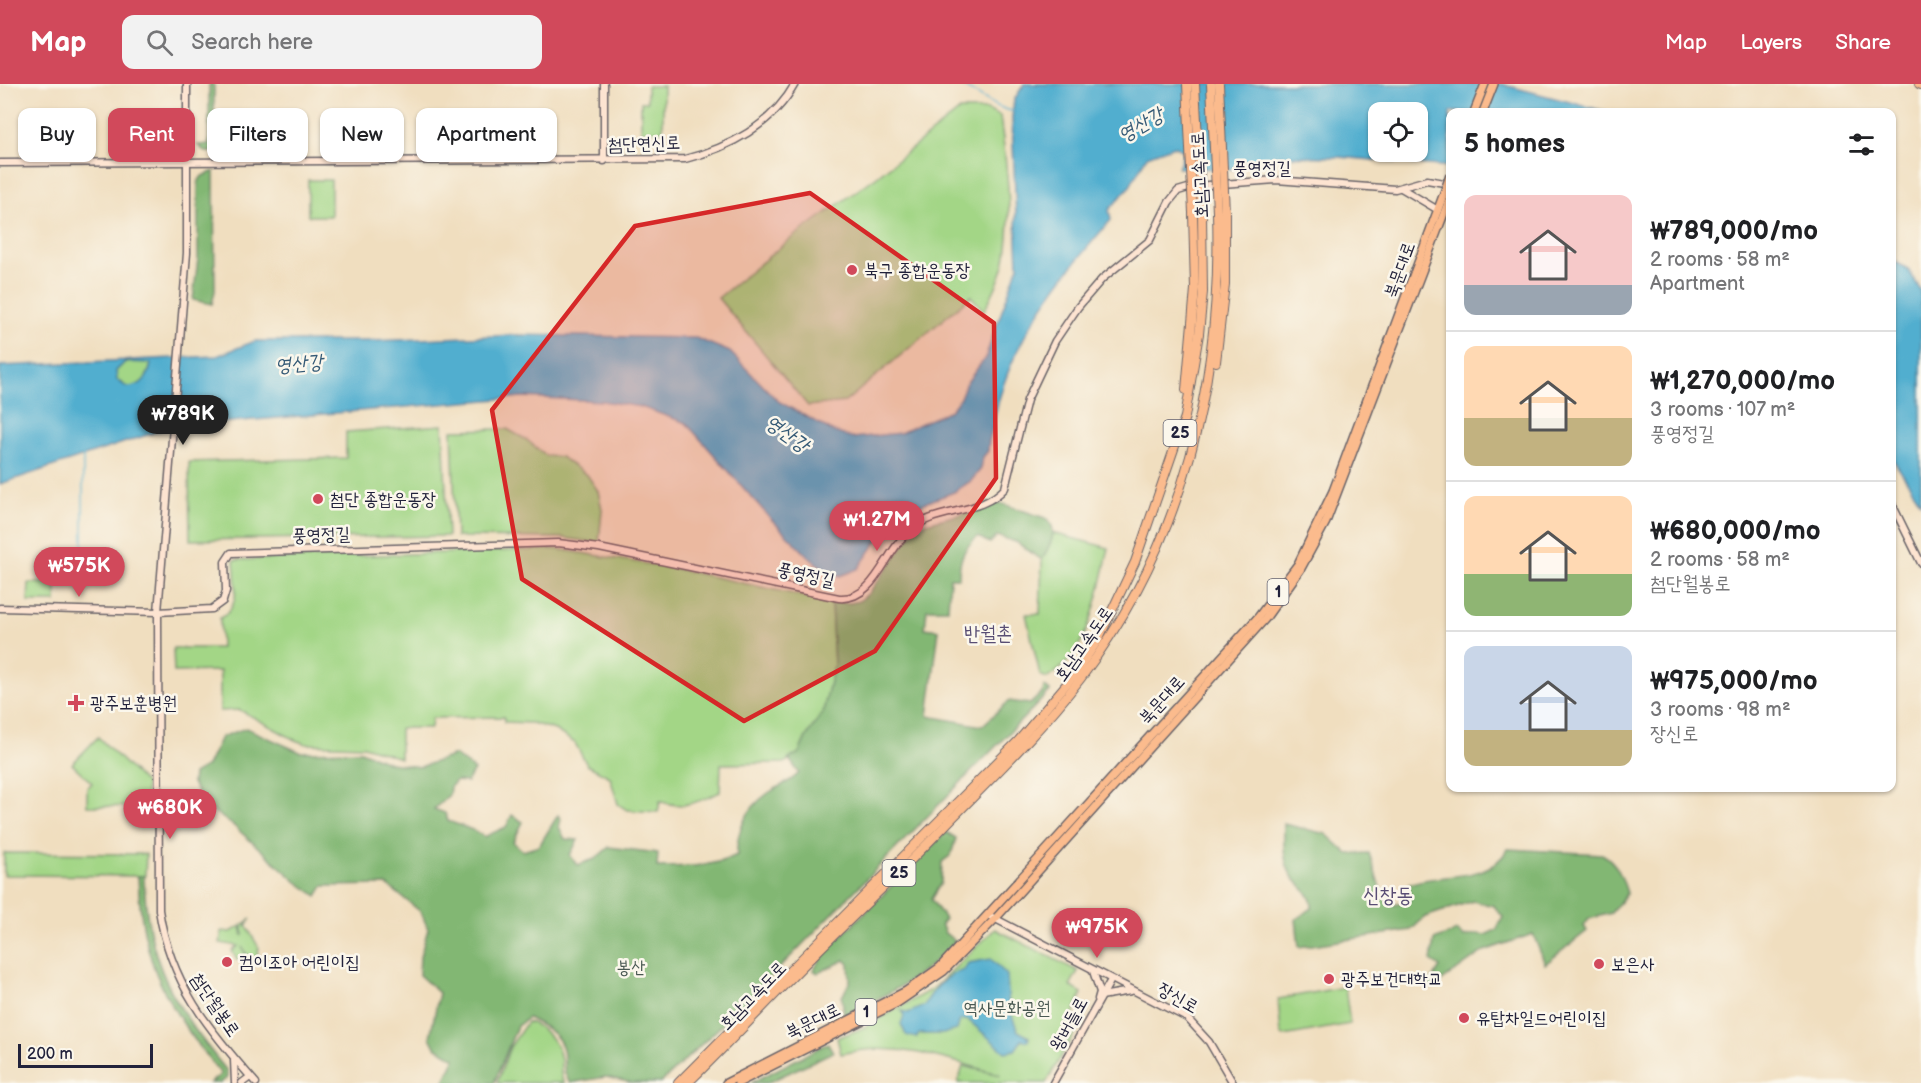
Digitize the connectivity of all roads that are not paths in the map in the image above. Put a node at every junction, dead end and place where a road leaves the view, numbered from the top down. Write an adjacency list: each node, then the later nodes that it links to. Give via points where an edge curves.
1 (187, 84): 10 (street, 첨단월봉로)
2 (604, 84): 13 (street)
3 (795, 84): 13 (street, 첨단연신로, via 761,123 722,148 685,159)
4 (1187, 84): 27 (highway, bridge, via 1195,289 1184,403 1143,530)
5 (1195, 84): 27 (highway, 호남고속도로 / 25, bridge, via 1202,213 1200,334 1185,417 1135,562)
6 (1211, 84): 22 (highway, 호남고속도로 / 25, bridge)
7 (1219, 84): 22 (highway, bridge)
8 (1485, 84): 11 (main road)
9 (1494, 84): 12 (main road)
10 (187, 108)
11 (1476, 108)
12 (1485, 108)
13 (603, 161): 15 (street, 첨단연신로)
14 (187, 162): 16 (street, 첨단연신로); 26 (street, 첨단월봉로, via 187,253)
15 (195, 162)
16 (0, 163)
17 (1446, 183): 18 (street, 풍영정길, via 1427,180)
18 (1401, 188): 21 (street); 26 (street, 풍영정길, via 1276,180 1195,186 1178,191 1150,240 1102,279 1055,341 1027,400 1005,488 958,513 930,518 912,528 867,588 853,597 839,598 599,548 552,543 231,553 225,562 223,601 212,609)
19 (1446, 201): 21 (main road, 북문대로 / 1)
20 (1446, 204): 30 (main road, 북문대로 / 1, via 1338,493 1300,570 1264,619)
21 (1438, 210): 30 (main road, 북문대로 / 1, via 1333,490 1298,564 1259,616)
22 (1221, 212): 28 (highway, 호남고속도로 / 25, via 1212,355 1198,429 1179,496 1144,576 1107,641)
23 (1896, 512): 24 (street)
24 (1921, 563)
25 (0, 608): 26 (street)
26 (158, 612): 36 (street, 첨단월봉로, via 160,916 183,989)
27 (1098, 640): 28 (highway, 호남고속도로 / 25)
28 (1078, 676): 29 (highway, 호남고속도로 / 25)
29 (1059, 700): 41 (highway, 호남고속도로 / 25); 42 (highway, 호남고속도로 / 25, via 904,868)
30 (992, 917): 31 (street, 장신로); 43 (main road, 북문대로 / 1, via 940,967 906,991); 44 (main road, 북문대로 / 1, via 944,971 921,989)
31 (1093, 971): 32 (street, 장신로); 35 (street, via 1100,992)
32 (1111, 980): 33 (street, 장신로); 34 (street, 왕버들로)
33 (1134, 992): 34 (street); 46 (street, 장신로, via 1187,1018 1199,1029)
34 (1101, 996): 35 (street, 왕버들로)
35 (1097, 1003): 45 (street, 왕버들로)
36 (233, 1056): 37 (street, 첨단월봉로); 38 (street)
37 (250, 1077): 39 (street); 40 (street, 첨단월봉로)
38 (236, 1083)
39 (242, 1083)
40 (256, 1083)
41 (678, 1083)
42 (689, 1083)
43 (726, 1083)
44 (738, 1083)
45 (1053, 1083)
46 (1233, 1083)

